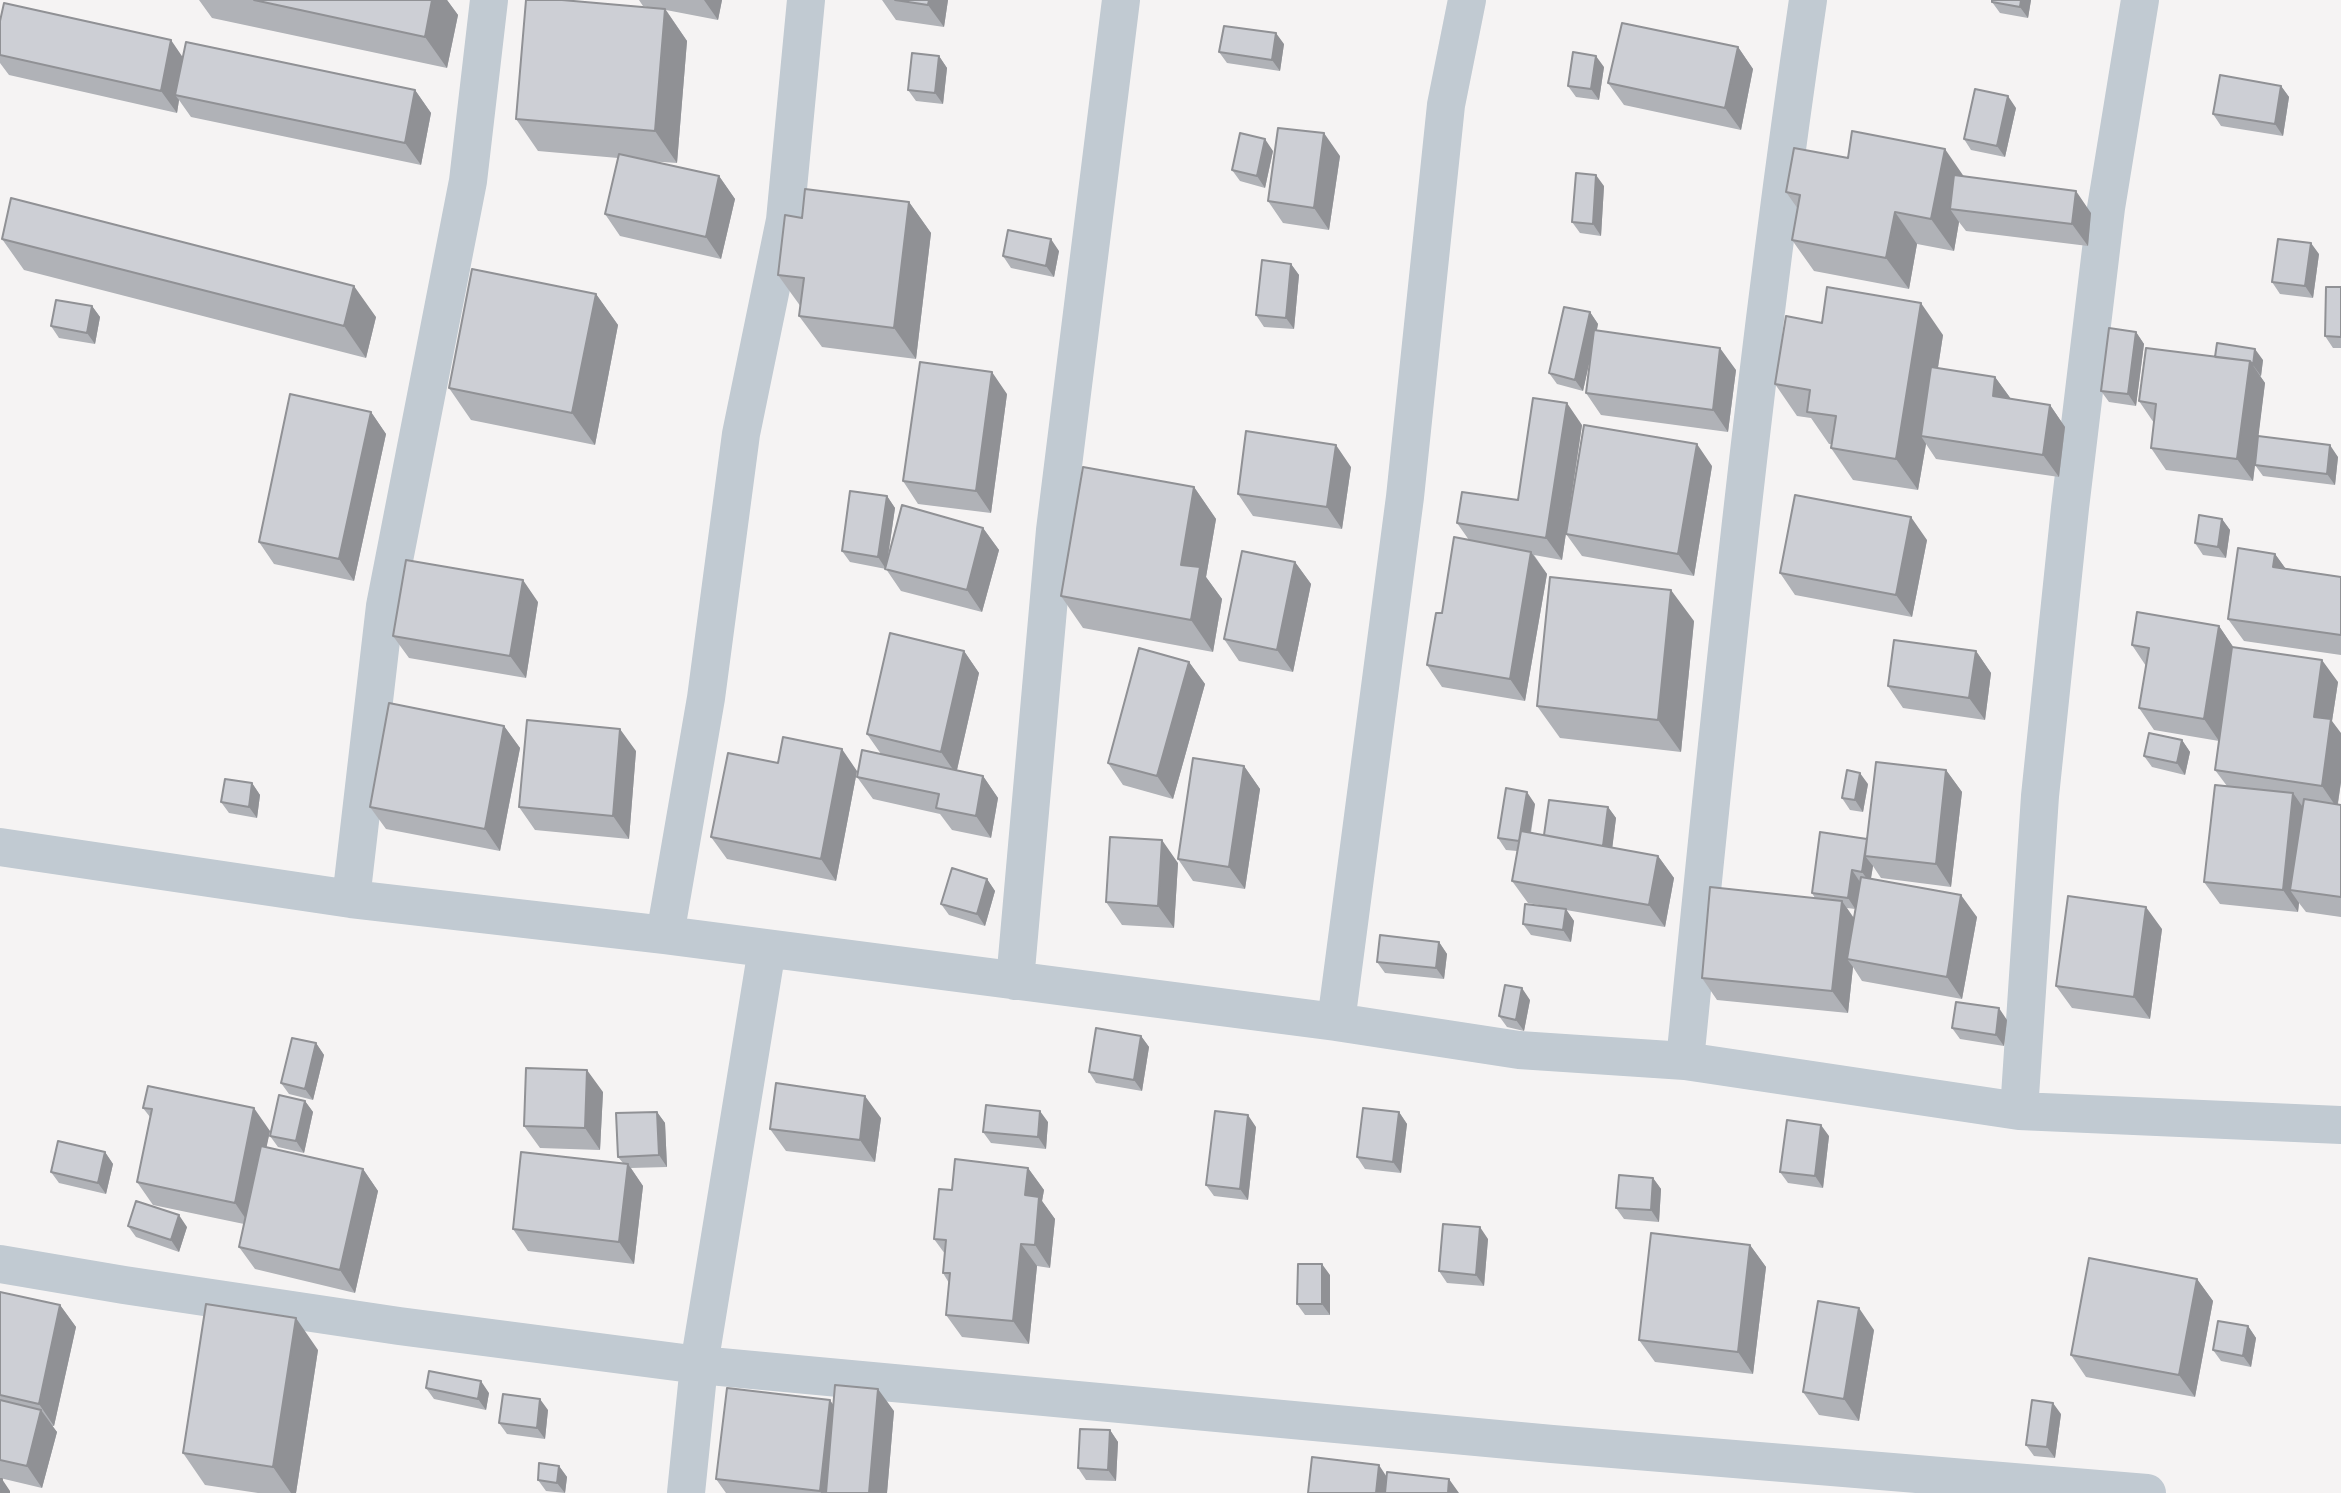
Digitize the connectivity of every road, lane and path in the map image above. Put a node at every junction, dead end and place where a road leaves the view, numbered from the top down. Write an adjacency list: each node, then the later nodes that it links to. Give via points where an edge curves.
1 (489, 0): 8 (street, via 468,181 385,606)
2 (806, 0): 9 (street, via 785,220 741,434 706,698)
3 (1121, 0): 11 (street, via 1055,530)
4 (1466, 0): 12 (street, via 1446,105 1405,497)
5 (1808, 0): 13 (street, via 1722,681)
6 (2140, 0): 14 (street, via 2106,208 2070,508 2040,796)
7 (0, 847): 8 (street)
8 (351, 899): 9 (street)
9 (665, 935): 10 (street)
10 (767, 949): 11 (street); 17 (street)
11 (1015, 981): 12 (street)
12 (1336, 1022): 13 (street, via 1518,1050)
13 (1685, 1061): 14 (street)
14 (2019, 1111): 15 (street)
15 (2341, 1125)
16 (0, 1264): 17 (street, via 386,1324)
17 (699, 1365): 18 (street); 19 (street, via 1552,1444)
18 (686, 1493)
19 (2147, 1493)

